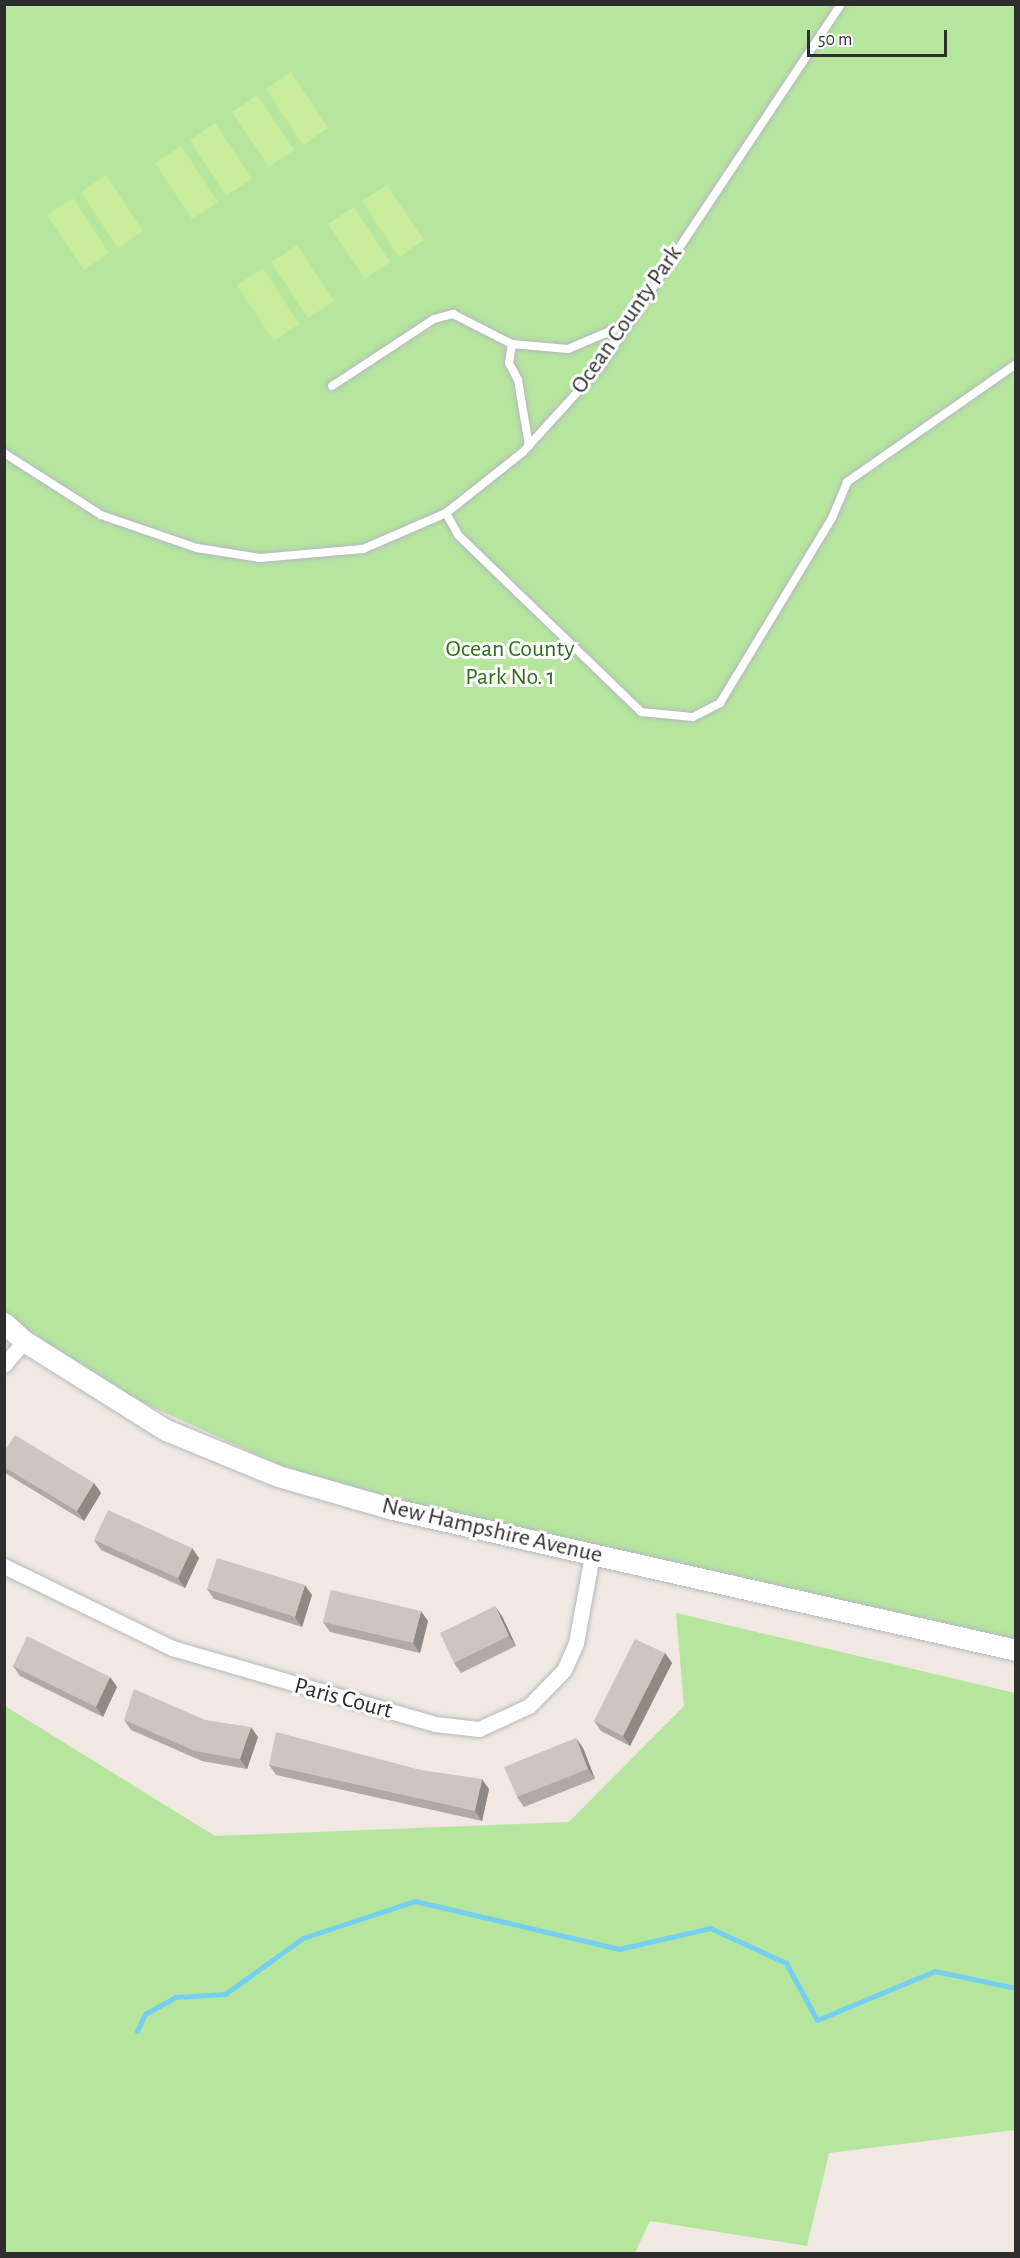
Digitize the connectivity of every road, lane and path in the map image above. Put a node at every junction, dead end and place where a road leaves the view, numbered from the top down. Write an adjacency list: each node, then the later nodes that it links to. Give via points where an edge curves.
1 (841, 4): 2 (lane, Ocean County Park)
2 (628, 323): 3 (lane, via 568,349); 6 (lane, Ocean County Park, via 600,367)
3 (512, 344): 5 (lane, via 453,315 434,319); 6 (lane, via 509,363 518,380)
4 (1016, 364): 8 (lane, via 847,482 832,518 720,703 693,717 641,712 458,535)
5 (332, 386)
6 (529, 447): 8 (lane, Ocean County Park)
7 (4, 453): 8 (lane, Ocean County Park, via 101,515 197,548 260,558 363,549)
8 (447, 513)
9 (4, 1323): 10 (main road, New Hampshire Avenue)
10 (24, 1341): 11 (street); 12 (main road, New Hampshire Avenue, via 166,1430 230,1458 393,1509)
11 (4, 1365)
12 (592, 1555): 13 (street, Paris Court, via 576,1643 564,1670 530,1706 479,1729 424,1721 172,1648); 14 (main road, New Hampshire Avenue)
13 (4, 1566)
14 (1016, 1650)

